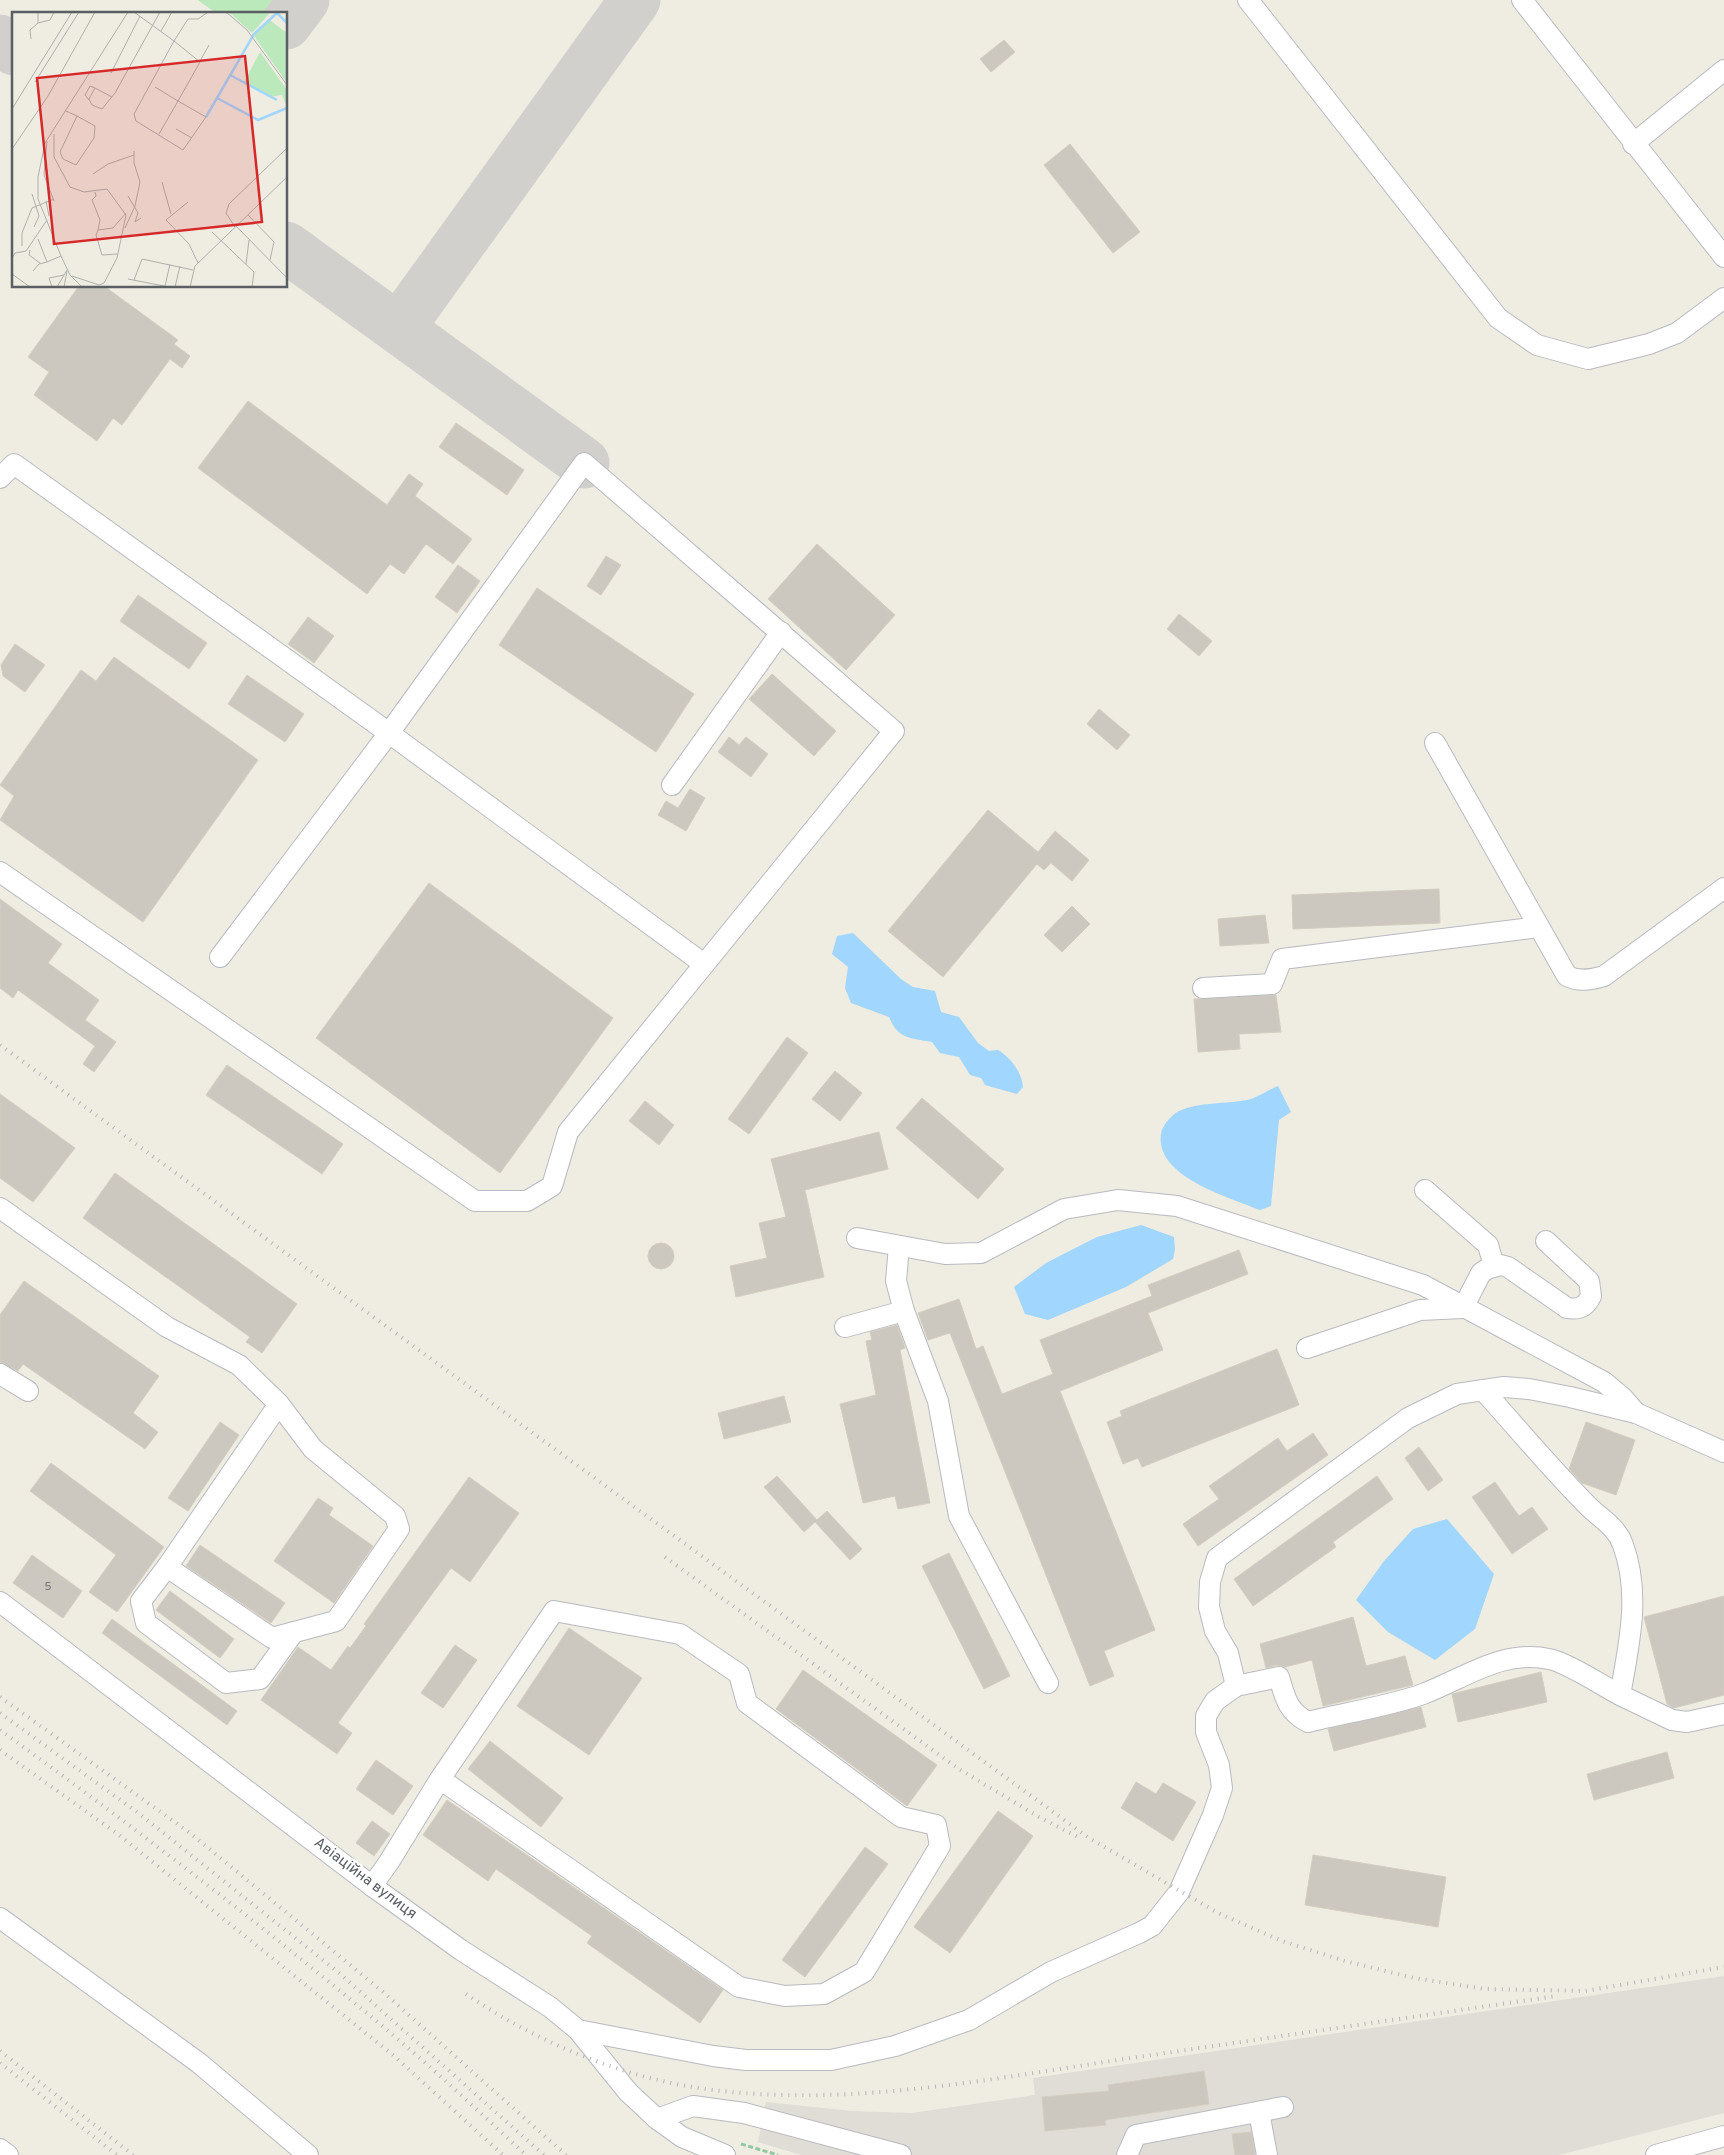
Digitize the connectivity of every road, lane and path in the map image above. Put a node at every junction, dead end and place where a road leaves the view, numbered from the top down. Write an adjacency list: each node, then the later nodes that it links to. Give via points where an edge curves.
1 (1248, 0): 6 (street, via 1498,318 1537,345 1588,359 1614,353 1677,333)
2 (1522, 0): 4 (street)
3 (1724, 70): 4 (street)
4 (1633, 144): 5 (street)
5 (1724, 257)
6 (1724, 298)
7 (5, 465): 9 (street)
8 (781, 632): 9 (street, via 584,463); 11 (street); 16 (street, via 894,731)
9 (389, 733): 15 (street); 16 (street)
10 (1436, 743): 14 (street)
11 (672, 785)
12 (0, 872): 16 (street, via 474,1202 528,1201 552,1186 568,1132)
13 (1724, 888): 14 (street, via 1604,976 1592,980 1576,980 1567,976)
14 (1539, 927): 17 (street, via 1282,959 1272,984)
15 (220, 956)
16 (704, 964)
17 (1203, 988)
18 (1425, 1190): 23 (street, via 1488,1246)
19 (0, 1208): 31 (street, via 167,1327 239,1365)
20 (857, 1238): 22 (street)
21 (1546, 1240): 23 (street, via 1589,1281 1591,1296 1584,1306 1567,1308 1508,1267)
22 (899, 1246): 24 (street, via 945,1254 981,1253 1064,1209 1118,1200 1177,1206 1423,1284); 25 (street, via 896,1281)
23 (1494, 1266): 24 (street, via 1481,1273)
24 (1462, 1308): 27 (street, via 1420,1310); 32 (street, via 1604,1382)
25 (904, 1311): 26 (street); 37 (street, via 938,1401 960,1516)
26 (845, 1327)
27 (1307, 1348)
28 (0, 1374): 30 (street)
29 (1483, 1390): 32 (street, via 1504,1387 1529,1389); 38 (street, via 1457,1394 1408,1418 1217,1558 1210,1582 1209,1607 1216,1631 1228,1653); 39 (street, via 1588,1506 1610,1525 1623,1545 1634,1608)
30 (28, 1391)
31 (279, 1404): 34 (street); 36 (street, via 313,1449 395,1516 399,1529 336,1621)
32 (1636, 1413): 33 (street)
33 (1724, 1452)
34 (167, 1567): 36 (street, via 272,1638); 36 (street, via 141,1601 146,1622 226,1683 260,1679)
35 (0, 1602): 42 (street, Авіаційна вулиця)
36 (294, 1632)
37 (1048, 1683)
38 (1236, 1686): 39 (street, via 1279,1677 1286,1703 1296,1716 1308,1722 1422,1694 1491,1663 1528,1656 1551,1659); 44 (street, via 1215,1701 1206,1716 1206,1732 1219,1765 1222,1788 1213,1815 1178,1892 1152,1926 1139,1933 1051,1972 969,2020 895,2046 831,2060 746,2060)
39 (1620, 1695): 40 (street, via 1672,1720 1687,1722)
40 (1724, 1714)
41 (440, 1779): 41 (street, via 554,1611 680,1634 739,1674 747,1703 901,1817 936,1824 940,1846 864,1972 824,1994 785,1996 739,1987); 42 (street)
42 (372, 1886): 44 (street, Авіаційна вулиця, via 461,1950 550,2007)
43 (0, 1918): 51 (street, via 200,2063)
44 (578, 2030): 47 (street, Авіаційна вулиця, via 628,2092)
45 (1283, 2107): 46 (street)
46 (1259, 2112): 54 (street, via 1136,2135); 55 (street)
47 (657, 2119): 52 (street, Авіаційна вулиця, via 682,2137); 53 (street, via 693,2106 744,2113)
48 (1724, 2136): 56 (street)
49 (0, 2149): 50 (street)
50 (8, 2155)
51 (308, 2155)
52 (725, 2155)
53 (901, 2155)
54 (1127, 2155)
55 (1267, 2155)
56 (1656, 2155)

